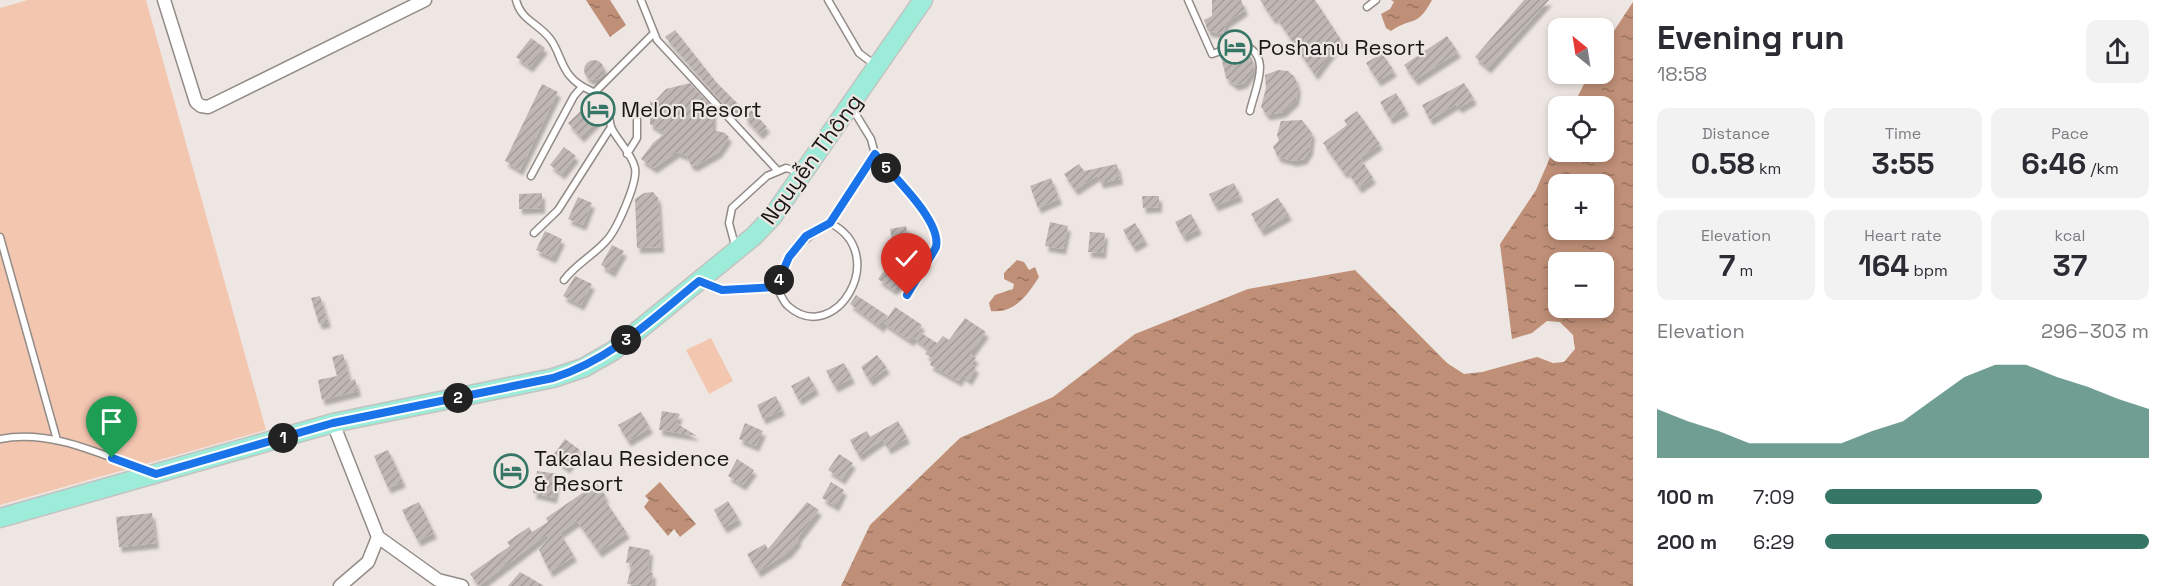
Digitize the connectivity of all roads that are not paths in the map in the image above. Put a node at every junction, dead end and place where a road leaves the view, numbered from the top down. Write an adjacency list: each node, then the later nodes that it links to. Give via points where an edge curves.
1 (425, 0): 8 (street, via 208,107 196,102)
2 (516, 0): 12 (lane, via 524,18 542,30)
3 (641, 0): 10 (lane)
4 (828, 0): 11 (lane, via 859,53)
5 (923, 0): 11 (main road, Nguyễn Thông)
6 (1188, 0): 15 (lane, via 1212,54 1240,44 1259,61 1262,69)
7 (1376, 0): 9 (lane)
8 (169, 2)
9 (1367, 7)
10 (654, 33): 13 (lane); 20 (lane)
11 (878, 67): 14 (main road, Nguyễn Thông)
12 (581, 88): 13 (lane); 22 (lane)
13 (594, 93): 17 (lane, via 609,108)
14 (850, 104): 19 (lane, via 871,139); 21 (main road, Nguyễn Thông)
15 (1250, 111)
16 (637, 120): 18 (lane, via 637,138)
17 (611, 127): 18 (lane); 24 (lane, via 568,197)
18 (627, 154): 27 (lane, via 635,169 620,219 608,239)
19 (875, 154): 23 (lane); 30 (lane, via 915,199 936,237 936,248)
20 (778, 171): 21 (lane, via 786,168); 26 (lane, via 747,192 732,208 729,223)
21 (804, 173): 26 (main road, Nguyễn Thông, via 773,216)
22 (531, 176)
23 (830, 223): 29 (lane, via 806,236 789,257); 29 (lane, via 846,234 856,253 857,275 846,302 831,313 808,315 789,307)
24 (534, 233)
25 (0, 237): 33 (lane)
26 (736, 250): 28 (main road, Nguyễn Thông)
27 (564, 280)
28 (699, 281): 29 (lane, via 722,290); 31 (main road, Nguyễn Thông, via 613,351 583,368 553,378)
29 (776, 287)
30 (907, 295)
31 (333, 423): 34 (main road, Nguyễn Thông); 36 (street)
32 (0, 439): 33 (lane)
33 (57, 440): 34 (lane)
34 (156, 474): 35 (main road, Nguyễn Thông)
35 (0, 518)
36 (378, 537): 37 (street, via 368,562); 38 (street, via 438,580)
37 (340, 586)
38 (462, 586)

